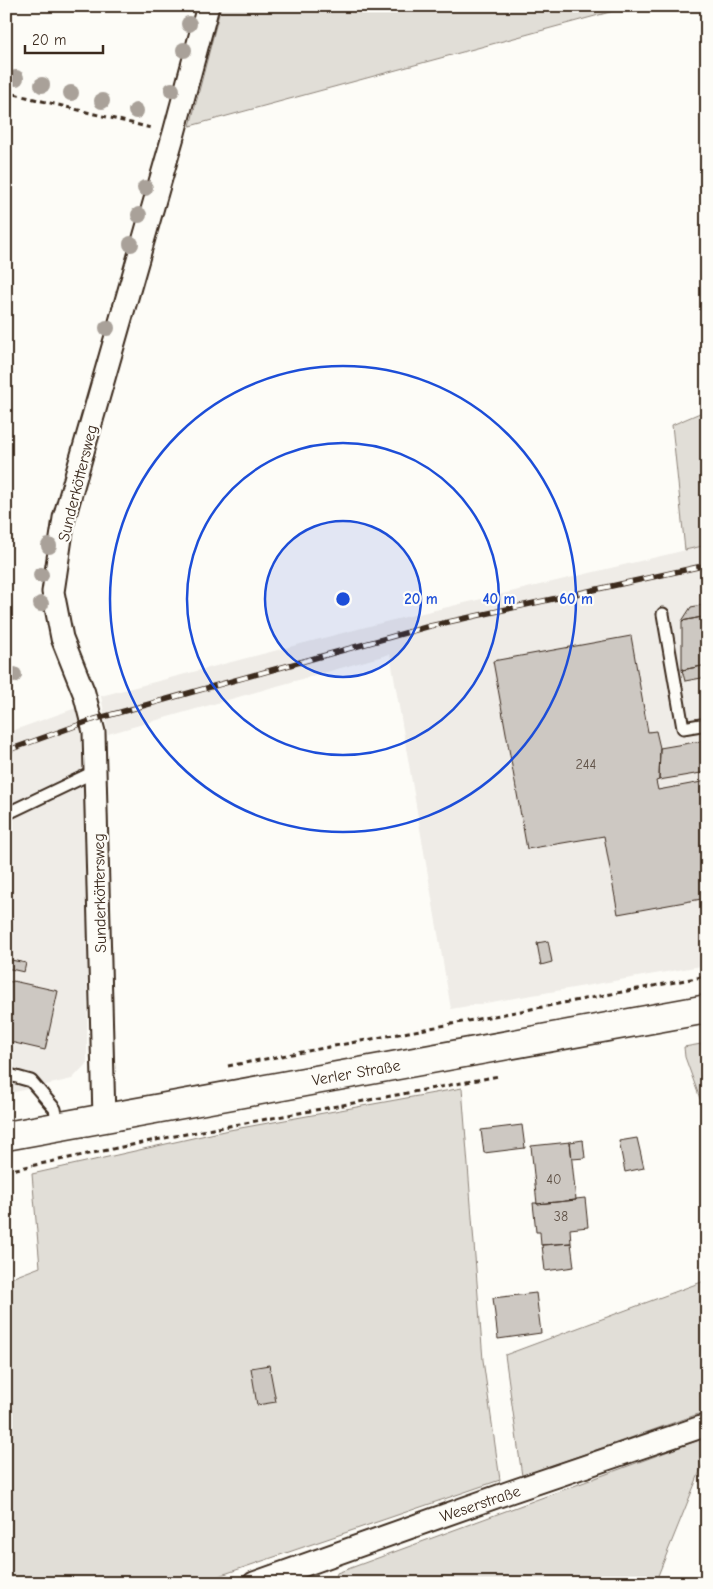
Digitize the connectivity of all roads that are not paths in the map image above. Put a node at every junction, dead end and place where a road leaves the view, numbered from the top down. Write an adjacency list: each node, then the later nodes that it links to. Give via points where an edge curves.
1 (208, 6): 4 (street, Sunderköttersweg, via 64,518 53,592 62,638 92,720)
2 (663, 614): 3 (lane, via 683,728)
3 (707, 724)
4 (96, 771): 5 (lane); 8 (street, Sunderköttersweg)
5 (6, 814)
6 (707, 1008): 8 (main road, Verler Straße)
7 (6, 1074): 9 (lane, via 31,1081 55,1109)
8 (104, 1118): 9 (main road, Verler Straße)
9 (58, 1126): 10 (main road, Verler Straße)
10 (6, 1136)
11 (707, 1425): 12 (street, Weserstraße, via 510,1492)
12 (266, 1581)

